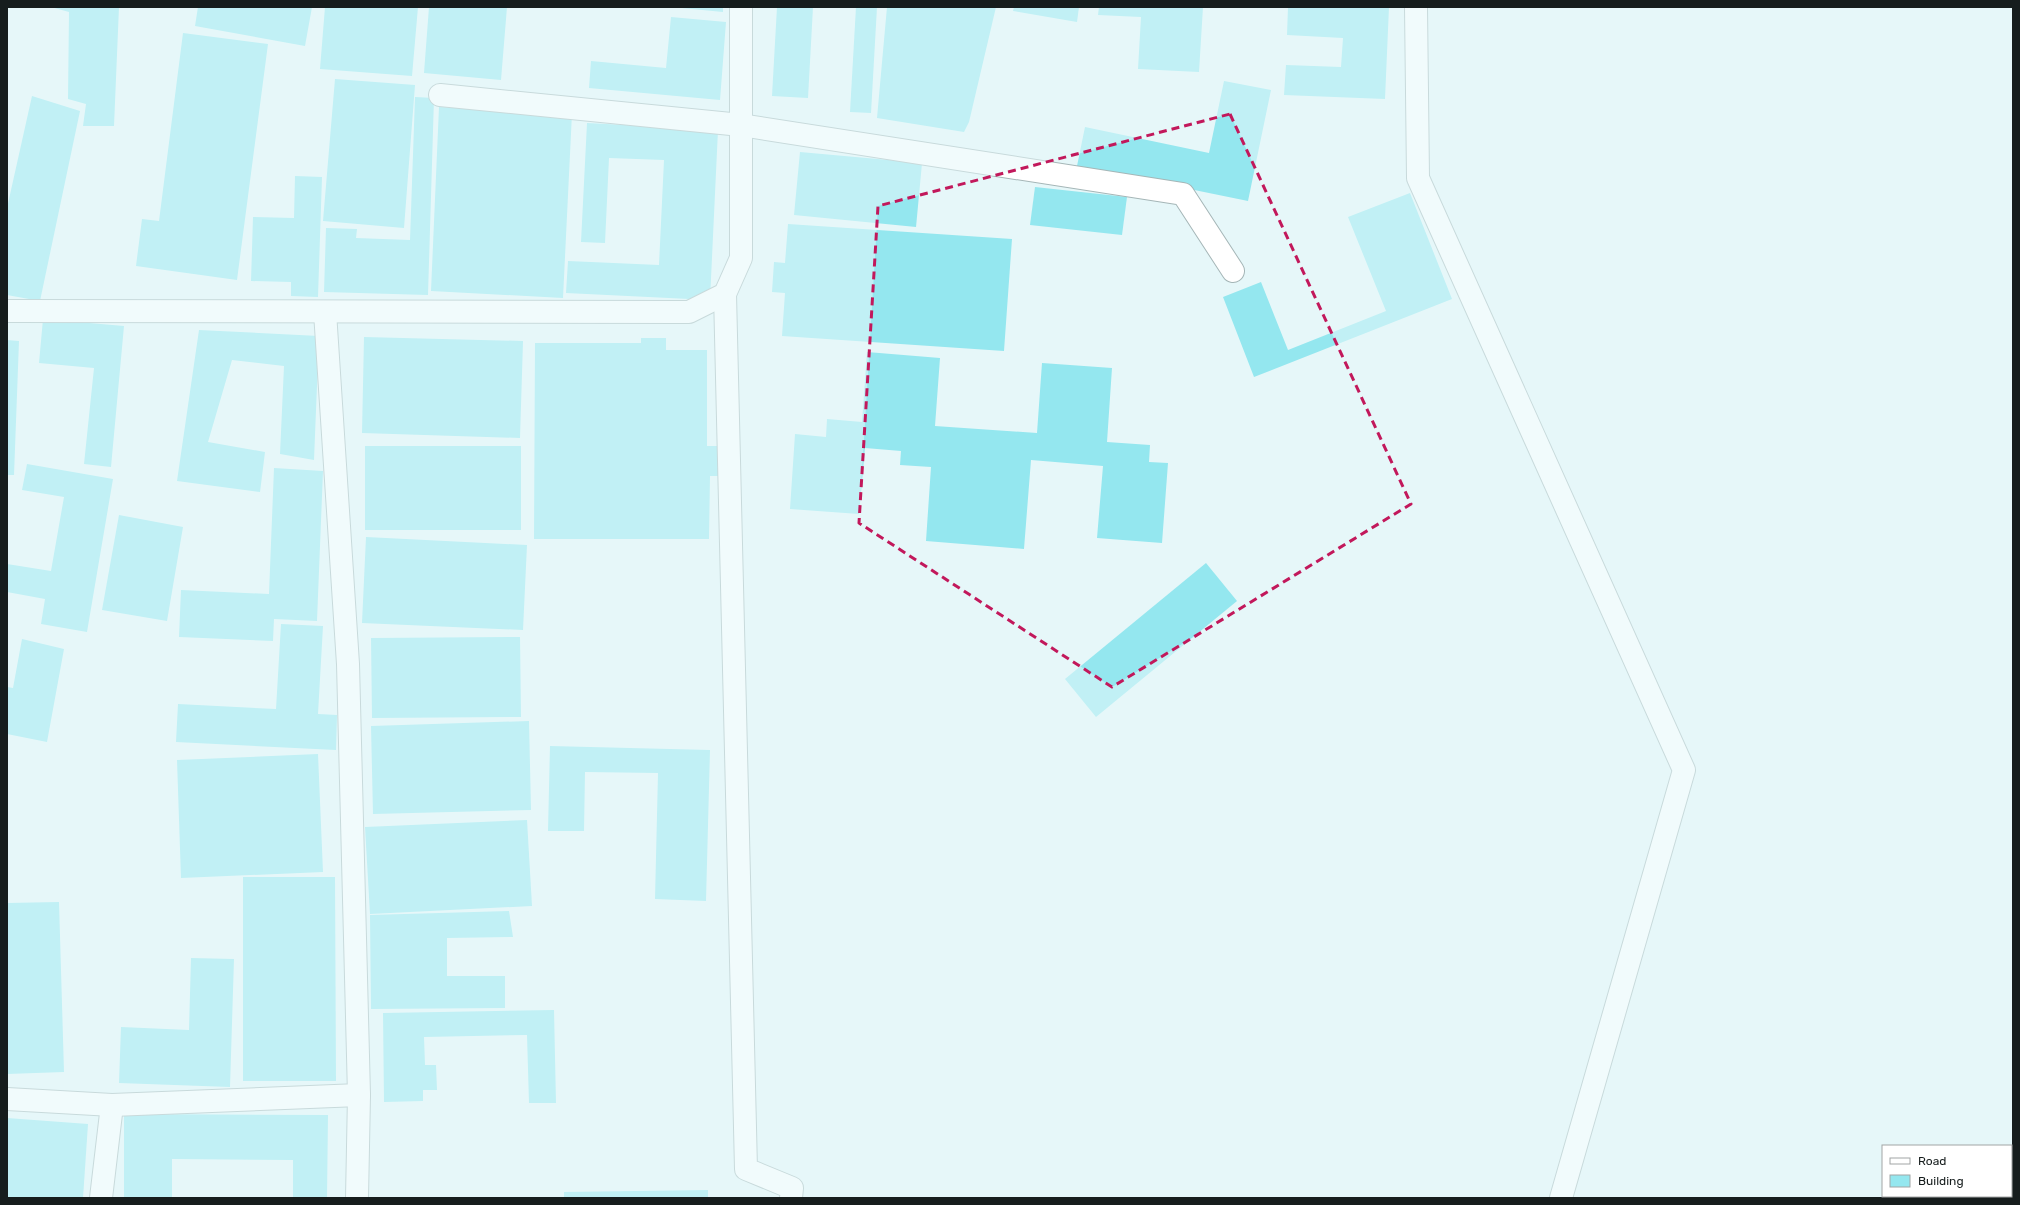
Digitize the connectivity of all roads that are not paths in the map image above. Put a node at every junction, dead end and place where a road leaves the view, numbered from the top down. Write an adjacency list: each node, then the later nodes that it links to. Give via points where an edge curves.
1 (741, 7): 4 (street)
2 (1416, 7): 15 (street, via 1418,178 1684,770)
3 (440, 95): 4 (street)
4 (741, 125): 5 (street, via 1183,194); 6 (street, via 741,258)
5 (1233, 271)
6 (725, 294): 8 (street, via 689,312); 14 (street, via 746,1170 792,1188)
7 (7, 311): 8 (street)
8 (324, 312): 9 (street, via 348,664)
9 (359, 1095): 11 (street); 13 (street)
10 (7, 1099): 11 (street)
11 (112, 1106): 12 (street)
12 (101, 1198)
13 (357, 1198)
14 (791, 1198)
15 (1561, 1198)

